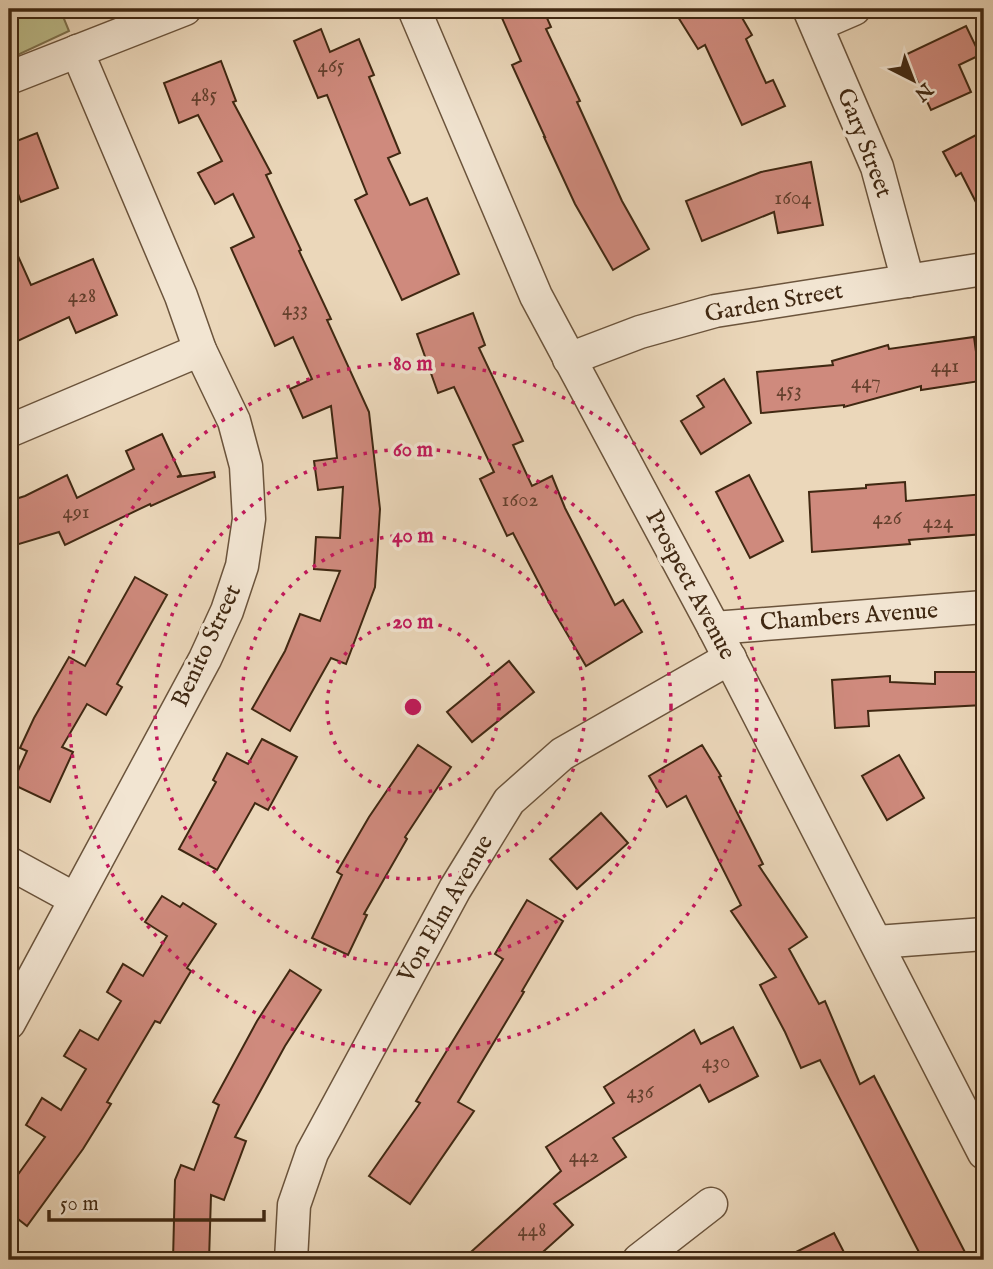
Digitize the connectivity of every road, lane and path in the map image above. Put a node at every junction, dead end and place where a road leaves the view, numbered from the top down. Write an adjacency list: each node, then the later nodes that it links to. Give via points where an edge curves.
1 (185, 9): 5 (street)
2 (414, 9): 10 (street, Prospect Avenue, via 536,296)
3 (854, 9): 4 (street)
4 (813, 17): 8 (street, Gary Street, via 877,167)
5 (77, 51): 6 (street); 9 (street, Benito Street)
6 (9, 78)
7 (984, 269): 8 (street, Garden Street)
8 (908, 281): 10 (street, Garden Street, via 715,311)
9 (200, 350): 11 (street); 16 (street, Benito Street, via 234,421 246,466 249,519 242,566 205,659)
10 (569, 359): 13 (street, Prospect Avenue)
11 (9, 431)
12 (984, 607): 13 (street, Chambers Avenue)
13 (714, 628): 14 (street, Prospect Avenue)
14 (730, 658): 18 (street, Prospect Avenue); 22 (street, Von Elm Avenue, via 562,754 509,801 455,889 312,1153 294,1205)
15 (9, 863): 16 (street)
16 (75, 899): 19 (street, Benito Street)
17 (984, 934): 18 (street)
18 (877, 942): 20 (street, Prospect Avenue)
19 (9, 1023)
20 (984, 1153)
21 (711, 1204): 23 (street)
22 (291, 1260)
23 (639, 1260)

